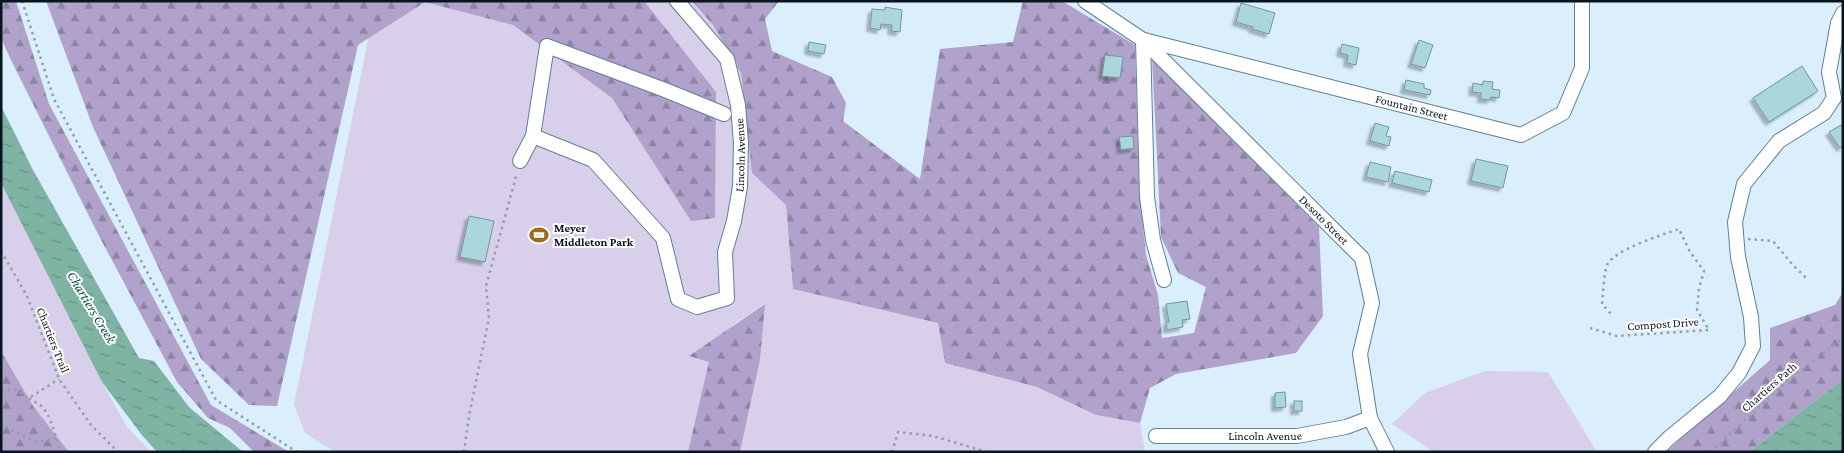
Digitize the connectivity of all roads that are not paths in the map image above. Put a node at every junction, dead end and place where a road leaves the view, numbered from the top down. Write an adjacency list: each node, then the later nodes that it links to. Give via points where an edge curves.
1 (677, 1): 6 (street, Lincoln Avenue, via 726,59)
2 (1084, 1): 5 (street)
3 (1582, 1): 5 (street, Fountain Street, via 1582,68 1563,113 1521,135)
4 (1840, 18): 15 (street, via 1829,72 1834,98 1824,113 1778,141 1744,184 1735,222 1753,346 1739,372 1720,396)
5 (1144, 40): 11 (street, via 1147,197 1152,240); 12 (street, Desoto Street, via 1362,258 1372,303 1360,354)
6 (736, 96): 7 (street, via 721,111); 9 (street, Lincoln Avenue)
7 (724, 114): 8 (street, via 547,46); 9 (street)
8 (533, 136): 9 (street, Lincoln Avenue, via 593,160 663,238 678,299 697,307 727,298 725,252 740,187); 10 (street)
9 (742, 143)
10 (520, 161)
11 (1164, 280)
12 (1370, 418): 13 (street, Lincoln Avenue, via 1346,428 1297,436); 14 (street, Desoto Street)
13 (1156, 436)
14 (1386, 452)
15 (1655, 452)

